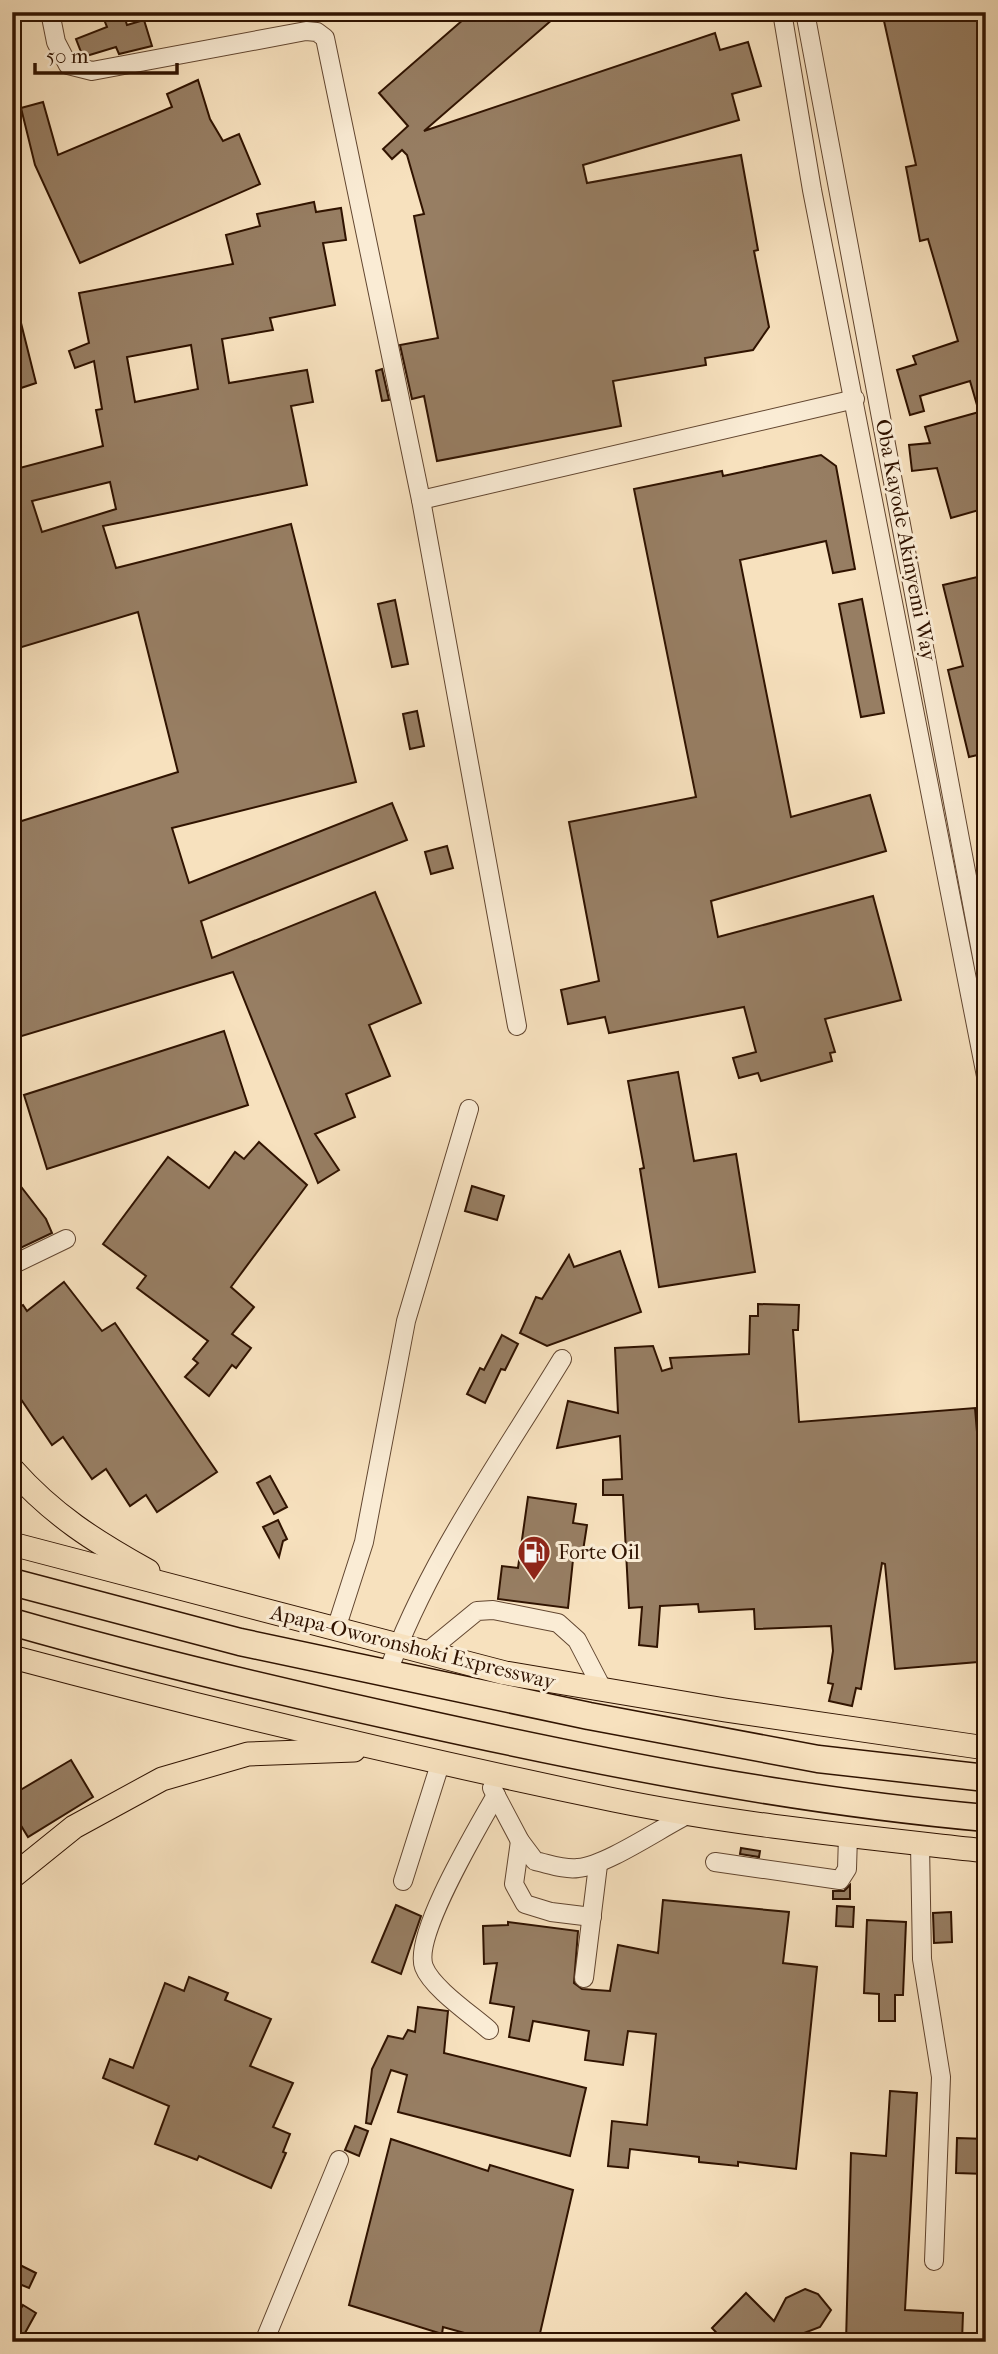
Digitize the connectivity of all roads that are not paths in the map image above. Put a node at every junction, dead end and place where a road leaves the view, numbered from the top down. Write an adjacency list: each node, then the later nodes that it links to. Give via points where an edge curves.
1 (50, 12): 5 (street, via 56,42 68,65 92,71 306,31 325,38)
2 (782, 12): 4 (street, Oba Kayode Akinyemi Way, via 812,190)
3 (806, 12): 6 (street, Oba Kayode Akinyemi Way)
4 (855, 399): 5 (street); 8 (street, Oba Kayode Akinyemi Way)
5 (421, 500): 7 (street)
6 (986, 978)
7 (517, 1026)
8 (986, 1076)
9 (469, 1109): 18 (street, via 405,1321 364,1542)
10 (66, 1239): 11 (street)
11 (12, 1265)
12 (562, 1359): 19 (street, via 444,1554)
13 (12, 1469): 16 (main road, via 42,1502 85,1536)
14 (12, 1544): 16 (main road, Apapa-Oworonshoki Expressway)
15 (12, 1582): 22 (highway, Apapa-Oworonshoki Expressway)
16 (178, 1589): 18 (main road, Apapa-Oworonshoki Expressway)
17 (12, 1622): 31 (highway, via 231,1681 553,1752 902,1810)
18 (336, 1629): 19 (main road, Apapa-Oworonshoki Expressway)
19 (398, 1644): 20 (main road, Apapa-Oworonshoki Expressway); 22 (street)
20 (427, 1652): 23 (main road, Apapa-Oworonshoki Expressway, via 505,1673); 23 (street, via 477,1611 558,1623 577,1640)
21 (12, 1657): 25 (main road)
22 (387, 1675): 28 (highway, Apapa-Oworonshoki Expressway, via 818,1759)
23 (603, 1690): 24 (main road, Apapa-Oworonshoki Expressway)
24 (985, 1746)
25 (388, 1749): 26 (main road); 38 (main road, via 248,1754 162,1779 74,1826)
26 (441, 1760): 27 (main road); 39 (street)
27 (482, 1770): 29 (street); 30 (main road)
28 (986, 1778)
29 (496, 1795): 33 (street); 42 (street, via 438,1902 421,1956 434,1982)
30 (692, 1812): 32 (main road); 37 (street)
31 (986, 1818)
32 (848, 1836): 34 (main road); 36 (street, via 847,1868 840,1880)
33 (520, 1841): 37 (street, via 535,1861 575,1869); 40 (street, via 514,1884 525,1905)
34 (920, 1844): 35 (main road); 44 (street, via 922,1959 941,2077)
35 (986, 1851)
36 (715, 1862)
37 (598, 1865): 40 (street)
38 (12, 1877)
39 (403, 1881)
40 (592, 1916): 41 (street)
41 (584, 1978)
42 (489, 2030)
43 (339, 2161): 45 (street)
44 (934, 2261)
45 (264, 2342)

